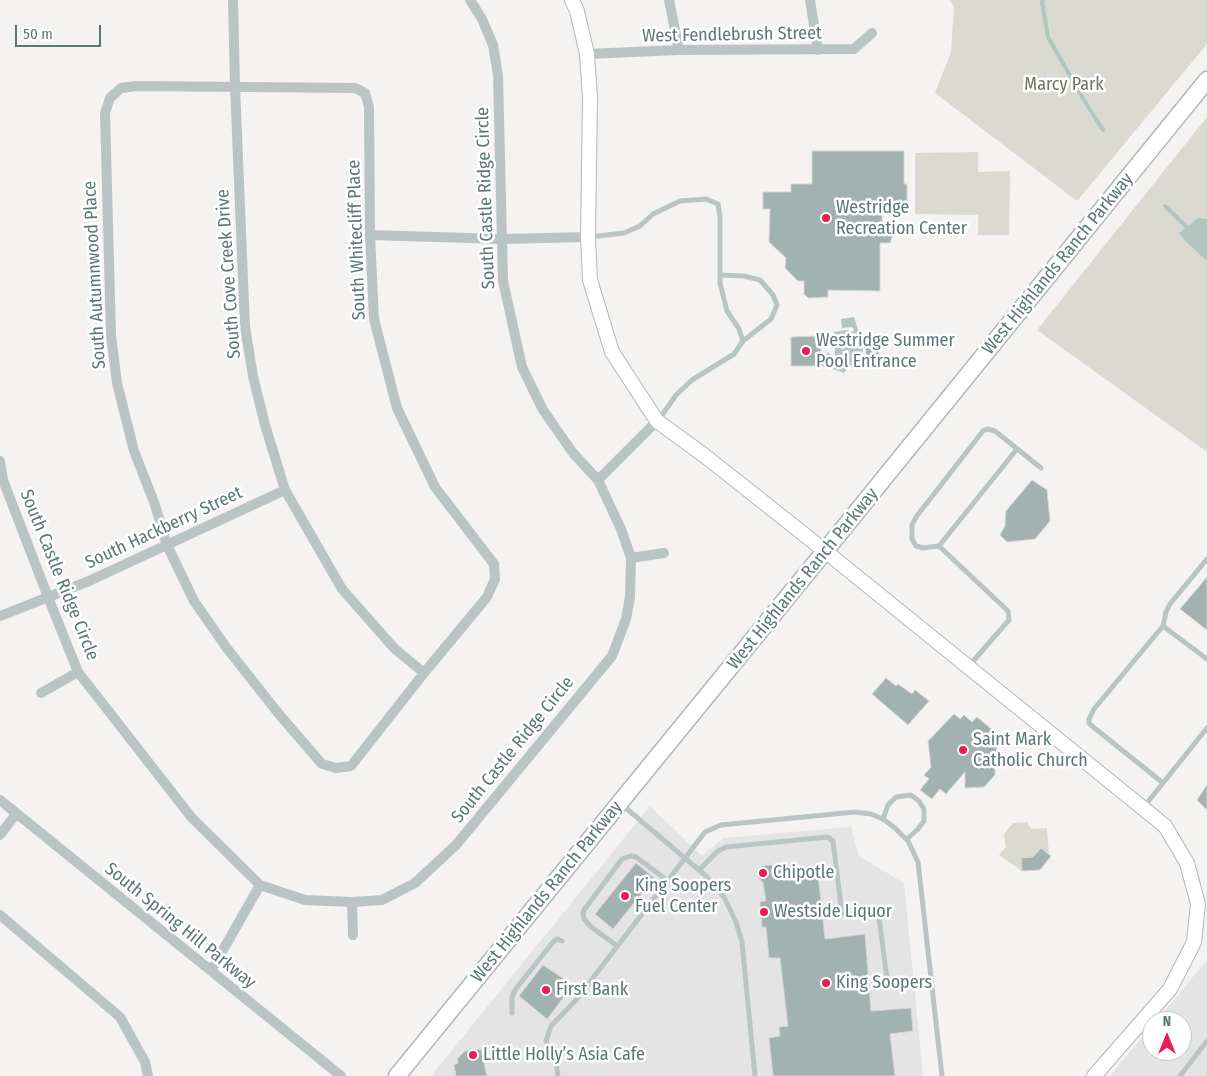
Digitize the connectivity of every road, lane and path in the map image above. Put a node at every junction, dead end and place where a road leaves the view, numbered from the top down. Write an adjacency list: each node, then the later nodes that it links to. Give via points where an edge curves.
1 (233, 0): 11 (street, South Cove Creek Drive)
2 (470, 0): 14 (street, South Castle Ridge Circle, via 493,45 498,75)
3 (572, 0): 9 (street)
4 (669, 0): 7 (street)
5 (810, 0): 8 (street)
6 (872, 33): 8 (street, West Fendlebrush Street, via 854,49)
7 (679, 50): 8 (street, West Fendlebrush Street); 9 (street, West Fendlebrush Street)
8 (818, 50)
9 (587, 54): 13 (street, via 590,98)
10 (1207, 80): 25 (main road, West Highlands Ranch Parkway)
11 (234, 86): 12 (street, South Whitecliff Place, via 355,88 365,93 369,107); 22 (street, South Cove Creek Drive, via 245,327 253,376); 23 (street, South Autumnwood Place, via 121,88 110,98 105,113 111,335 117,383 134,451)
12 (370, 235): 14 (street); 35 (street, South Whitecliff Place, via 374,318 397,408 435,487 494,564 496,579 487,597)
13 (588, 237): 14 (street); 15 (lane, via 624,233 680,201 706,199 718,204); 17 (street, via 590,280 612,352)
14 (502, 239): 21 (street, South Castle Ridge Circle, via 503,281 522,367 543,410 573,453)
15 (720, 275): 16 (lane, via 727,311); 16 (lane, via 760,280 773,294 776,305 771,318)
16 (743, 341): 17 (lane, via 734,354 692,380)
17 (657, 421): 21 (street); 25 (street)
18 (1016, 449): 20 (lane); 24 (lane); 24 (lane, via 991,429 983,431 912,525 912,540 916,546)
19 (0, 461): 29 (street, South Castle Ridge Circle, via 4,480)
20 (1040, 468)
21 (598, 480): 27 (street, South Castle Ridge Circle)
22 (285, 490): 23 (street, South Hackberry Street); 35 (street, South Cove Creek Drive, via 342,589 394,648)
23 (167, 545): 29 (street, South Hackberry Street); 35 (street, South Autumnwood Place, via 194,601 226,647 322,764 336,768 351,766)
24 (939, 546): 33 (lane, via 1010,616)
25 (825, 551): 33 (street); 40 (main road, West Highlands Ranch Parkway)
26 (664, 553): 27 (street)
27 (631, 558): 50 (street, South Castle Ridge Circle, via 626,620 612,656 456,845 415,883 382,900)
28 (1207, 559): 31 (lane, via 1170,604)
29 (48, 597): 30 (street, South Hackberry Street); 34 (street, South Castle Ridge Circle)
30 (0, 616)
31 (1163, 626): 32 (lane); 38 (lane, via 1089,719 1092,726)
32 (1207, 659)
33 (968, 667): 41 (street)
34 (78, 672): 36 (street); 49 (street, South Castle Ridge Circle, via 192,818)
35 (424, 673)
36 (41, 694)
37 (1207, 728): 38 (lane)
38 (1163, 782): 41 (lane)
39 (0, 800): 42 (street, South Spring Hill Parkway)
40 (620, 803): 46 (lane); 62 (main road, West Highlands Ranch Parkway)
41 (1142, 808): 51 (street, via 1165,826 1187,863)
42 (16, 814): 44 (street); 56 (street, South Spring Hill Parkway)
43 (882, 819): 45 (lane); 45 (lane, via 888,805 896,798 911,795 920,801 924,821); 46 (lane, via 855,812 721,825 705,832)
44 (0, 835)
45 (907, 839): 65 (lane, via 920,868)
46 (685, 858): 47 (lane); 48 (lane)
47 (699, 870): 57 (lane, via 718,851 726,848 828,837 833,841 842,914 876,914 879,918); 64 (lane, via 724,898 742,942)
48 (668, 881): 55 (lane); 55 (lane, via 636,857 622,859 583,913 590,926)
49 (260, 885): 50 (street, South Castle Ridge Circle, via 305,900); 56 (street)
50 (352, 902): 53 (street)
51 (1202, 910): 66 (street, via 1194,942 1170,989)
52 (0, 915): 60 (street, via 120,1018 145,1062)
53 (353, 935)
54 (562, 940): 58 (lane, via 553,942 515,990)
55 (617, 946): 63 (lane, via 546,1035)
56 (211, 971): 61 (street, South Spring Hill Parkway)
57 (888, 986)
58 (512, 1013)
59 (1207, 1041): 67 (lane)
60 (148, 1076)
61 (341, 1076)
62 (397, 1076)
63 (558, 1076)
64 (755, 1076)
65 (942, 1076)
66 (1094, 1076)
67 (1180, 1076)

